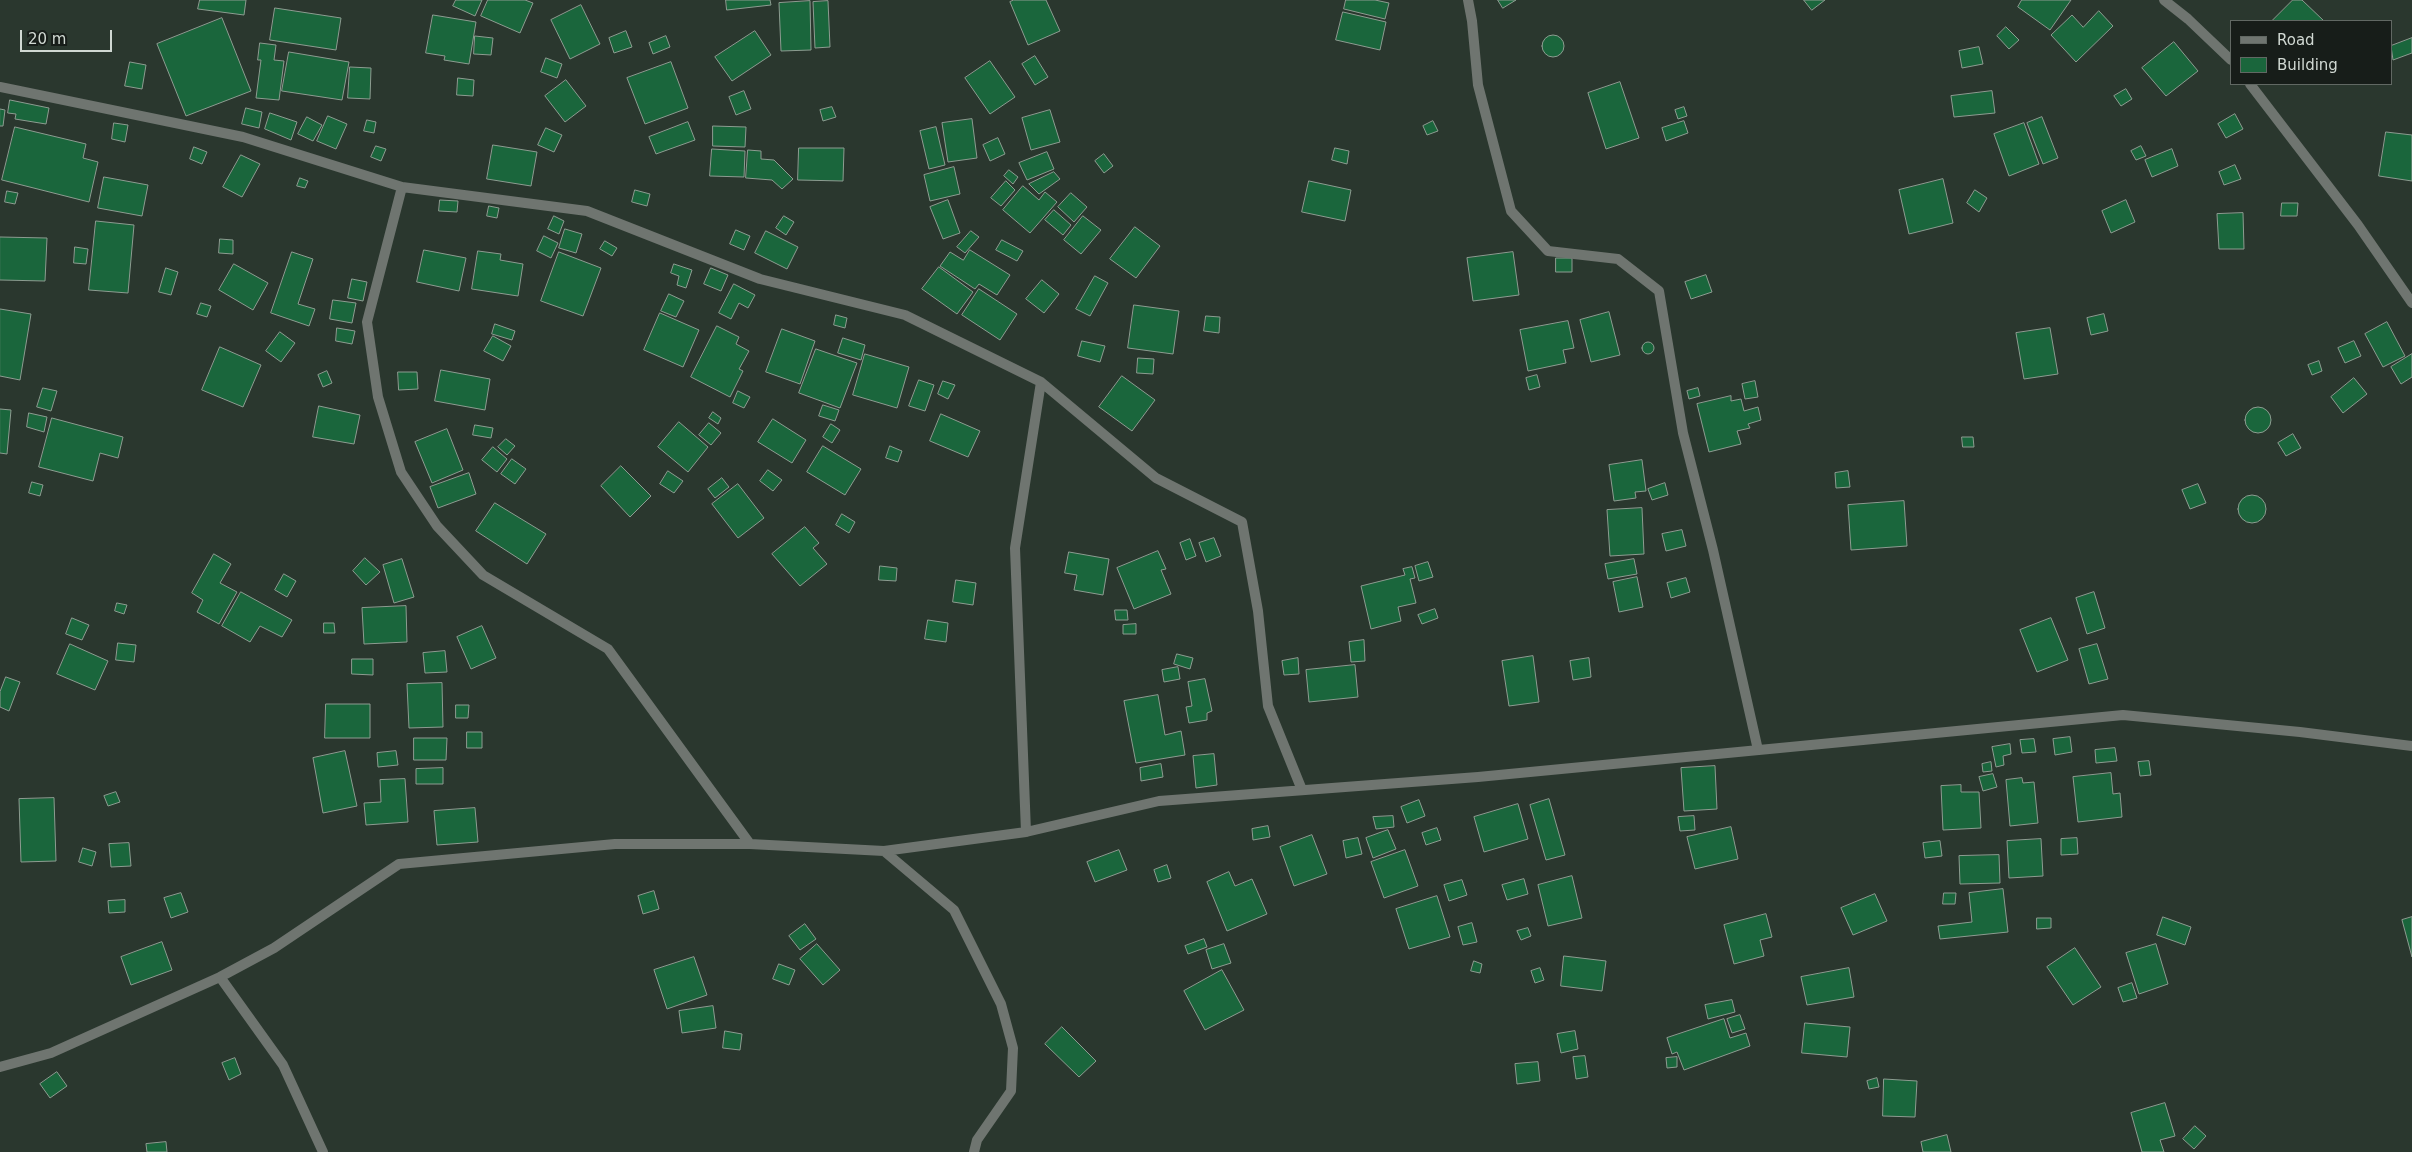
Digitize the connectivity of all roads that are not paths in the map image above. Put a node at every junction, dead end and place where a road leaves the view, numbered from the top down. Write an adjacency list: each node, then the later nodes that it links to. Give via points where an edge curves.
1 (1468, 0): 10 (street, via 1478,85 1511,211 1548,252 1618,259 1659,291 1683,433)
2 (2164, 0): 3 (street)
3 (2230, 59)
4 (2251, 85): 7 (street, via 2358,225)
5 (0, 87): 6 (street, via 243,137)
6 (402, 187): 8 (street, via 587,211 760,279 905,314); 13 (street, via 367,322 378,397 401,472 437,526 482,575 608,649)
7 (2412, 303)
8 (1041, 382): 11 (street, via 1156,478 1242,522 1258,611 1268,706); 12 (street, via 1014,548)
9 (2412, 746): 10 (street, via 2123,715)
10 (1758, 750): 11 (street)
11 (1302, 790): 12 (street, via 1159,802)
12 (1026, 832): 14 (street)
13 (750, 844): 14 (street); 15 (street, via 615,844 399,864 274,948)
14 (884, 851): 18 (street, via 954,910 1001,1004 1013,1048 1011,1091 978,1140)
15 (220, 977): 16 (street, via 51,1052); 17 (street, via 283,1065)
16 (0, 1067)
17 (323, 1152)
18 (974, 1152)

